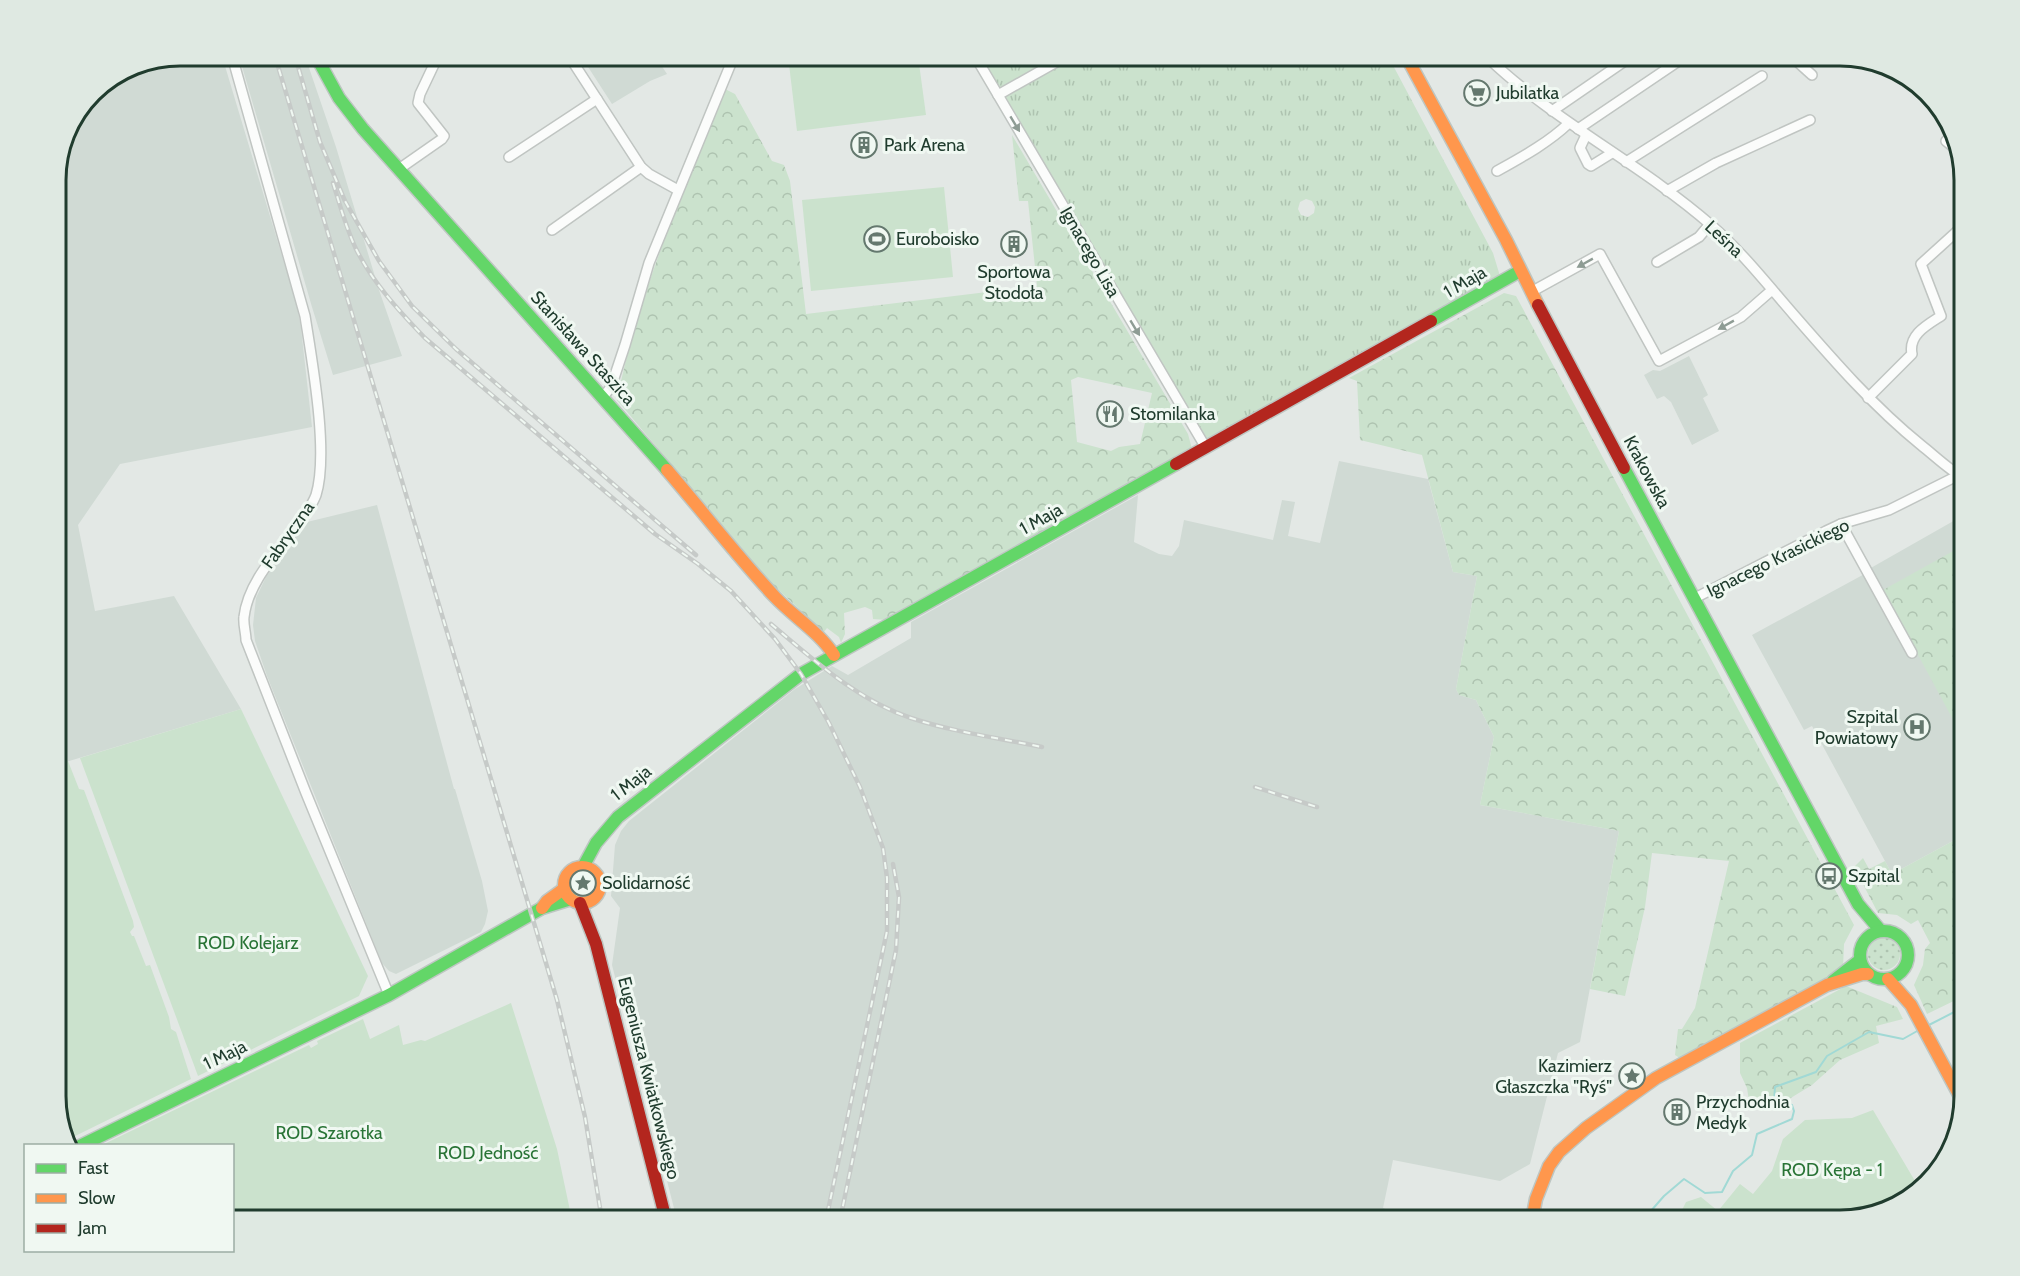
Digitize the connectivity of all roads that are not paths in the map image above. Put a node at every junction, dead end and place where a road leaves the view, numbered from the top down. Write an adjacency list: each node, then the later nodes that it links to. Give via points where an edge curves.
1 (235, 66): 56 (street, Fabryczna, via 305,316 320,454 315,496 250,596 244,617 246,640)
2 (321, 66): 26 (street, Stanisława Staszica, via 339,98)
3 (433, 66): 26 (street, via 418,103 444,136)
4 (576, 66): 16 (street)
5 (730, 66): 28 (street)
6 (981, 66): 15 (street, Ignacego Lisa)
7 (1049, 66): 15 (street)
8 (1411, 66): 34 (street, Krakowska)
9 (1496, 66): 17 (street, Leśna)
10 (1617, 66): 17 (street)
11 (1671, 66): 20 (street)
12 (1802, 66): 13 (street)
13 (1812, 75)
14 (1762, 76): 24 (street)
15 (998, 95): 39 (street, Ignacego Lisa, one-way to 39)
16 (597, 99): 23 (street); 25 (street)
17 (1552, 111): 19 (street, Leśna)
18 (1810, 120): 29 (street, via 1716,163)
19 (1569, 123): 20 (street, Leśna); 27 (street)
20 (1578, 129): 21 (street, Leśna)
21 (1586, 135): 22 (street, Leśna); 22 (street, via 1580,148 1587,164 1591,166)
22 (1612, 153): 24 (street, Leśna)
23 (509, 157)
24 (1626, 162): 29 (street, Leśna)
25 (641, 166): 28 (street); 31 (street)
26 (399, 169): 37 (street, Stanisława Staszica)
27 (1497, 171)
28 (678, 190): 37 (street, via 649,263 611,387)
29 (1667, 191): 30 (street, Leśna)
30 (1710, 224): 33 (street, via 1699,237); 35 (street, Leśna)
31 (552, 230)
32 (1954, 235): 38 (street, via 1921,264 1941,316 1916,334 1911,343 1912,354)
33 (1657, 261)
34 (1520, 271): 36 (street, Krakowska); 39 (street, 1 Maja)
35 (1772, 290): 36 (street, one-way to 36, via 1741,317 1659,361 1600,254); 38 (street, Leśna)
36 (1531, 292): 43 (street, Krakowska)
37 (603, 397): 45 (street, Stanisława Staszica, via 772,595 826,643)
38 (1868, 398): 40 (street, Leśna)
39 (1206, 448): 45 (street, 1 Maja)
40 (1954, 471)
41 (1954, 481): 42 (street, Ignacego Krasickiego, via 1888,510)
42 (1841, 524): 43 (street, Ignacego Krasickiego); 44 (street)
43 (1695, 598): 48 (street, Krakowska)
44 (1912, 653)
45 (834, 655): 46 (street, 1 Maja, via 778,691 618,817 604,834)
46 (589, 869): 47 (street, via 574,869 568,875); 47 (street, via 600,881 597,897)
47 (577, 898): 56 (street, 1 Maja, via 542,908); 60 (street, Eugeniusza Kwiatkowskiego, via 596,944)
48 (1858, 904): 49 (street, Krakowska); 50 (street, Krakowska)
49 (1880, 930): 50 (street); 52 (street, via 1893,932 1904,942 1908,957)
50 (1865, 939): 51 (street, via 1859,951)
51 (1860, 960): 53 (street); 55 (street)
52 (1902, 971): 54 (street); 57 (street)
53 (1868, 974): 54 (street); 55 (street)
54 (1888, 979): 57 (street)
55 (1827, 985): 61 (street, via 1656,1078 1586,1128 1549,1166)
56 (389, 995): 59 (street, 1 Maja)
57 (1911, 1005): 58 (street)
58 (1954, 1086)
59 (84, 1144)
60 (663, 1210)
61 (1534, 1210)

